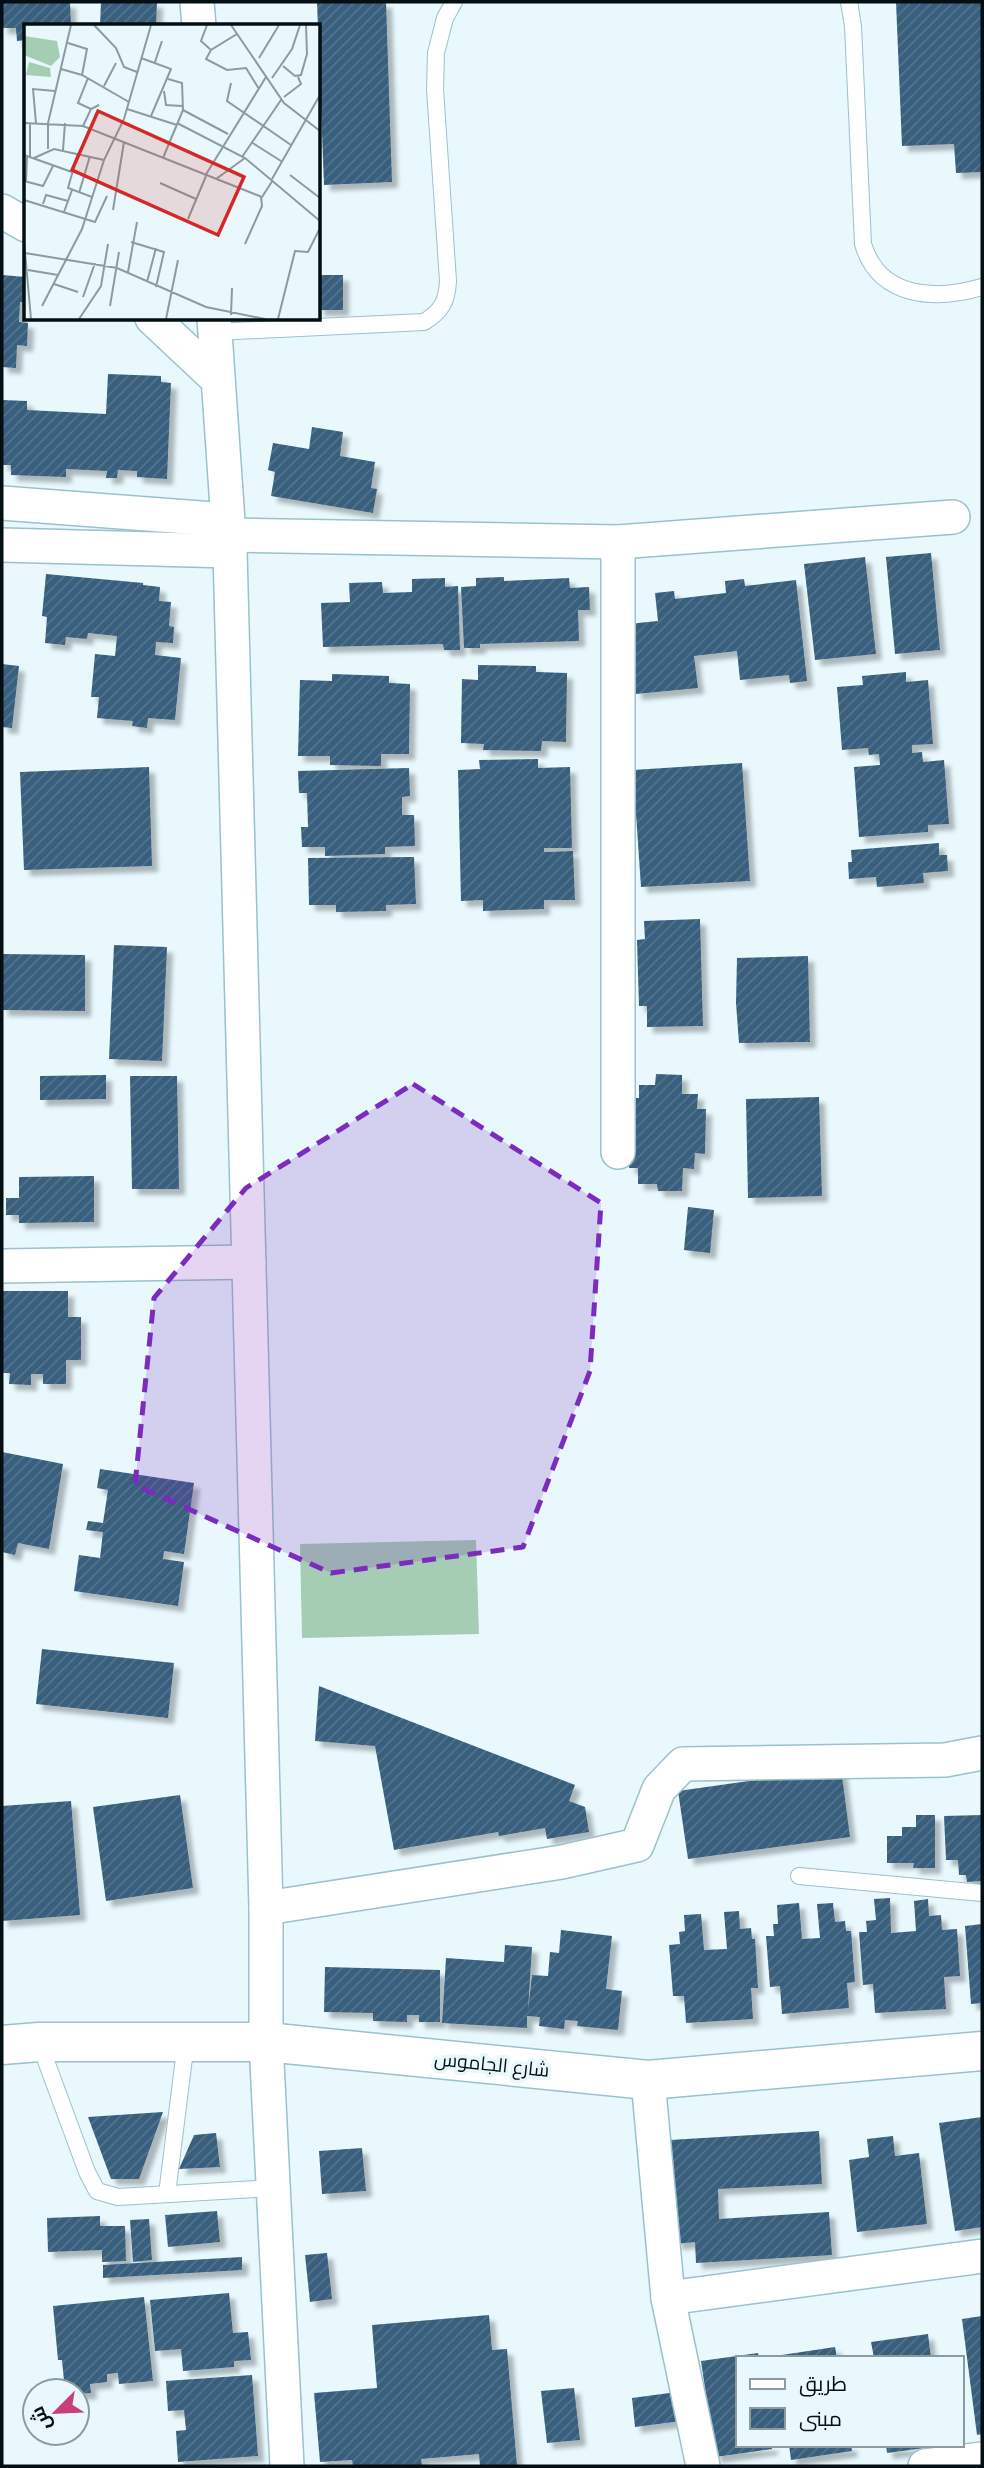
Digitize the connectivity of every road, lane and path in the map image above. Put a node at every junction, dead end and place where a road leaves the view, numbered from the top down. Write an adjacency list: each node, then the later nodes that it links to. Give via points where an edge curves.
1 (197, 2): 4 (street)
2 (454, 2): 9 (lane, via 436,53 448,281 447,298 439,313 424,322)
3 (849, 2): 7 (lane, via 867,260 888,283 902,290 942,294)
4 (199, 24)
5 (2, 211): 6 (street)
6 (24, 224)
7 (982, 287)
8 (154, 320): 10 (street)
9 (214, 325): 10 (street)
10 (218, 380): 13 (street)
11 (2, 503): 13 (street)
12 (953, 517): 14 (street)
13 (228, 536): 14 (street); 15 (street); 17 (street)
14 (618, 542): 16 (street)
15 (2, 545)
16 (618, 1152)
17 (249, 1262): 18 (street); 22 (street)
18 (2, 1266)
19 (982, 1753): 22 (street, via 945,1760 683,1764 659,1789 637,1846)
20 (799, 1876): 21 (lane)
21 (982, 1894)
22 (266, 1908): 25 (street)
23 (39, 2042): 24 (street, شارع الجاموس); 26 (street, شارع الجاموس); 30 (lane, via 97,2190 118,2197)
24 (186, 2042): 25 (street, شارع الجاموس); 30 (lane)
25 (266, 2042): 28 (street, شارع الجاموس); 29 (street)
26 (2, 2045)
27 (982, 2051): 28 (street, شارع الجاموس)
28 (648, 2080): 32 (street)
29 (273, 2188): 30 (lane); 34 (street)
30 (167, 2194)
31 (982, 2256): 32 (street)
32 (668, 2298): 35 (street)
33 (982, 2459): 36 (street)
34 (287, 2466)
35 (703, 2466)
36 (925, 2466)

